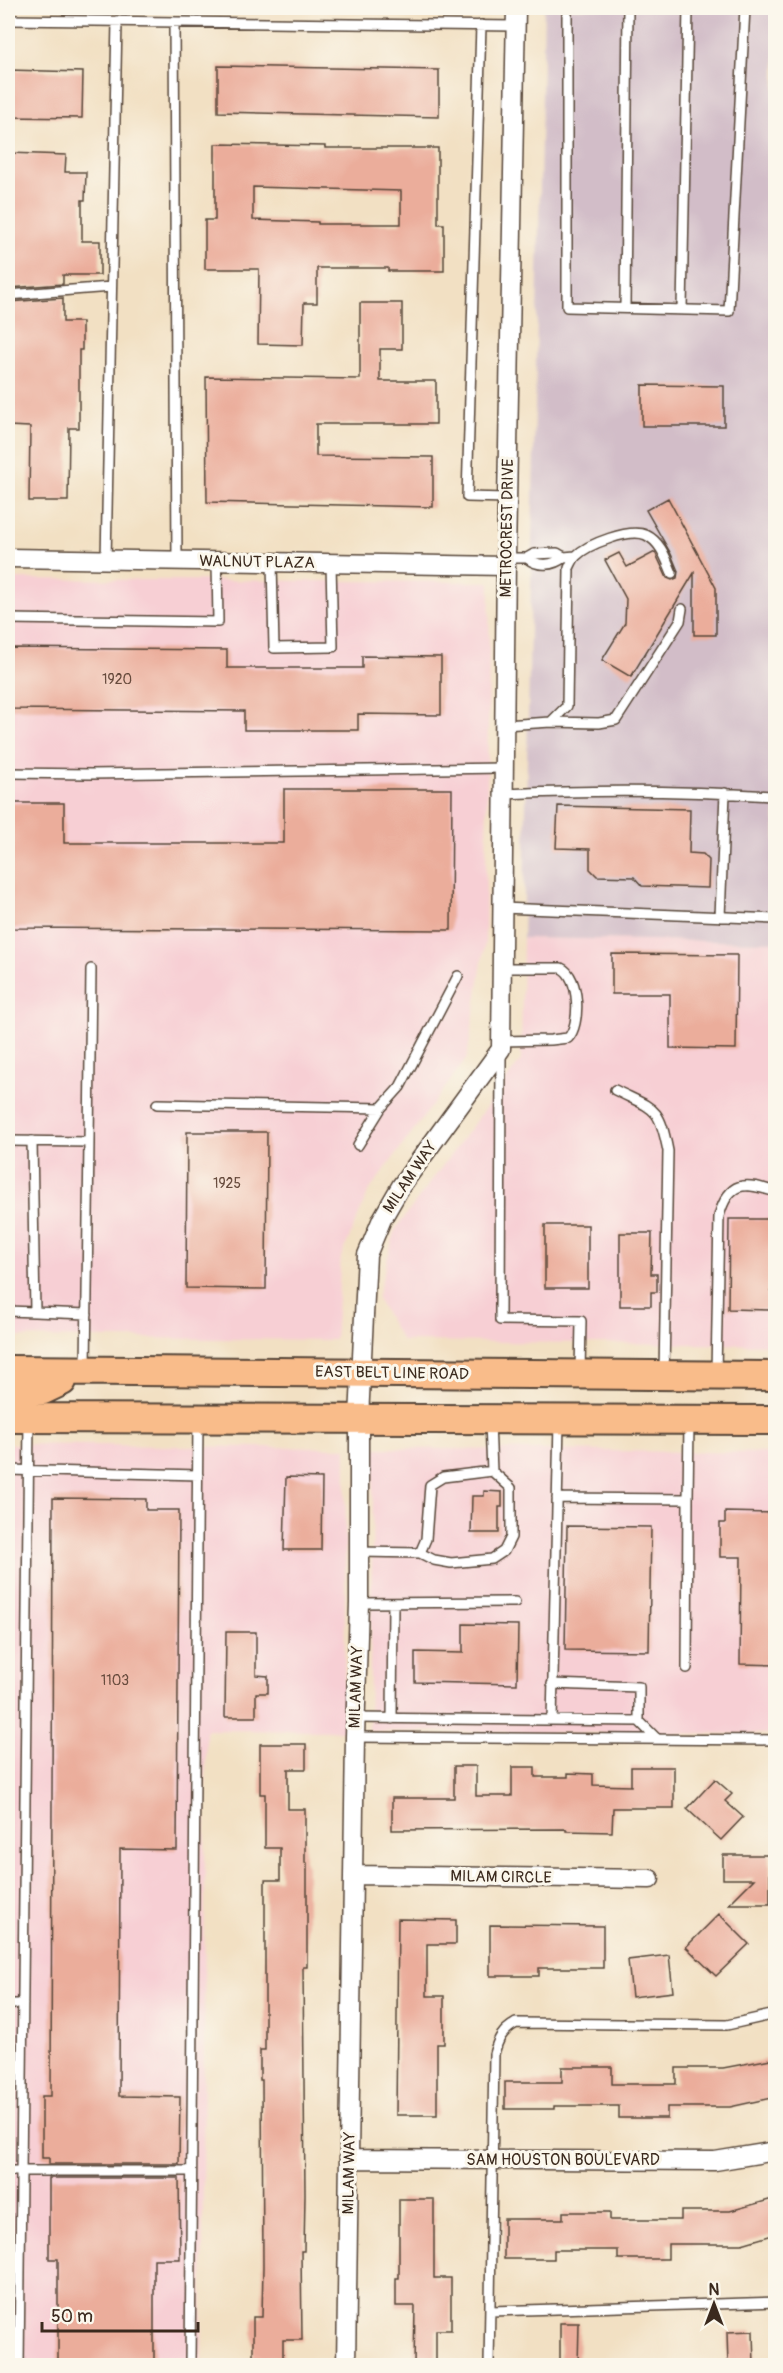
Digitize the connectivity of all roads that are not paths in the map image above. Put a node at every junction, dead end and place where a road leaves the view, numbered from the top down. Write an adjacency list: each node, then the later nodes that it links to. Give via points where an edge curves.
1 (567, 8): 12 (lane, via 567,307)
2 (627, 8): 12 (lane)
3 (688, 8): 13 (lane)
4 (745, 8): 13 (lane, via 729,310)
5 (515, 17): 9 (lane); 14 (street, METROCREST DRIVE)
6 (8, 20): 7 (lane)
7 (117, 21): 8 (lane); 10 (lane)
8 (174, 22): 9 (lane); 18 (lane)
9 (482, 25): 14 (lane, via 467,497)
10 (111, 287): 11 (lane); 17 (lane)
11 (8, 295)
12 (625, 308): 13 (lane)
13 (682, 309)
14 (507, 498): 21 (street, METROCREST DRIVE)
15 (575, 556): 21 (lane, via 534,554); 23 (lane, via 592,545 626,534 646,535 660,546); 26 (lane, via 569,568 567,706)
16 (8, 558): 17 (street, WALNUT PLAZA)
17 (106, 560): 18 (street, WALNUT PLAZA)
18 (177, 561): 19 (street, WALNUT PLAZA)
19 (217, 561): 20 (street, WALNUT PLAZA); 25 (lane, via 218,622)
20 (272, 562): 22 (street, WALNUT PLAZA); 22 (lane, via 274,648 333,647)
21 (506, 562): 22 (street, WALNUT PLAZA); 27 (street, METROCREST DRIVE)
22 (331, 564)
23 (672, 573)
24 (682, 609): 26 (lane, via 680,621 616,720)
25 (8, 619)
26 (551, 722): 27 (lane)
27 (504, 725): 28 (street, METROCREST DRIVE)
28 (504, 768): 29 (lane); 31 (street, METROCREST DRIVE)
29 (8, 773)
30 (725, 793): 31 (lane); 32 (lane); 34 (lane)
31 (503, 794): 33 (street, METROCREST DRIVE)
32 (776, 799)
33 (502, 908): 34 (lane); 36 (street, METROCREST DRIVE)
34 (720, 917): 35 (lane)
35 (776, 919)
36 (502, 968): 39 (street, METROCREST DRIVE); 39 (lane, via 561,968 572,977 576,992 574,1029 568,1038)
37 (91, 969): 45 (lane)
38 (458, 976): 42 (lane, via 400,1087)
39 (501, 1045): 53 (street, MILAM WAY, via 401,1186 382,1220 367,1255); 54 (lane, via 500,1320 581,1321)
40 (615, 1090): 55 (lane, via 654,1110 663,1123 668,1151)
41 (157, 1104): 42 (lane)
42 (381, 1108): 46 (lane)
43 (8, 1141): 44 (lane)
44 (32, 1141): 45 (lane); 49 (lane)
45 (89, 1142): 50 (lane)
46 (358, 1145)
47 (776, 1192): 56 (lane, via 753,1185 736,1188 724,1198 719,1216)
48 (8, 1311): 49 (lane)
49 (35, 1312): 50 (lane)
50 (87, 1314): 52 (lane)
51 (8, 1370): 52 (main road, EAST BELT LINE ROAD)
52 (86, 1371): 53 (main road, EAST BELT LINE ROAD); 58 (main road, via 43,1390)
53 (360, 1373): 54 (main road, EAST BELT LINE ROAD); 60 (street, MILAM WAY)
54 (580, 1374): 55 (main road, EAST BELT LINE ROAD)
55 (664, 1375): 56 (main road, EAST BELT LINE ROAD)
56 (716, 1376): 57 (main road, EAST BELT LINE ROAD)
57 (776, 1376)
58 (8, 1391)
59 (18, 1418): 61 (main road); 67 (lane)
60 (359, 1418): 61 (main road); 62 (main road); 72 (street, MILAM WAY)
61 (198, 1419): 69 (lane)
62 (490, 1419): 63 (main road); 68 (lane)
63 (559, 1419): 64 (main road); 70 (lane)
64 (689, 1420): 65 (main road); 71 (lane)
65 (776, 1420)
66 (8, 1470): 67 (lane)
67 (28, 1471): 69 (lane); 89 (lane)
68 (492, 1472): 73 (lane, via 443,1477 430,1485 426,1539); 73 (lane, via 511,1488 511,1537 504,1551 492,1559 451,1563)
69 (198, 1475): 96 (lane)
70 (557, 1498): 71 (lane); 78 (lane)
71 (687, 1499): 77 (lane)
72 (359, 1552): 73 (lane); 76 (street, MILAM WAY)
73 (420, 1553)
74 (393, 1602): 75 (lane); 76 (lane); 80 (lane)
75 (515, 1602)
76 (359, 1603): 79 (street, MILAM WAY)
77 (687, 1668)
78 (552, 1684): 81 (lane); 82 (lane, via 639,1687)
79 (355, 1718): 80 (lane); 83 (street, MILAM WAY)
80 (392, 1719): 81 (lane)
81 (552, 1720): 82 (lane)
82 (639, 1721): 84 (lane)
83 (355, 1737): 84 (lane); 86 (street, MILAM WAY)
84 (657, 1739): 85 (lane)
85 (776, 1740)
86 (353, 1875): 87 (street, MILAM CIRCLE); 92 (street, MILAM WAY)
87 (650, 1879)
88 (8, 2004): 89 (lane)
89 (23, 2004): 95 (lane)
90 (776, 2014): 93 (lane, via 727,2025 516,2023 505,2029 494,2054)
91 (776, 2151): 93 (street, SAM HOUSTON BOULEVARD, via 715,2160)
92 (349, 2160): 93 (street, SAM HOUSTON BOULEVARD); 103 (street, MILAM WAY)
93 (492, 2160): 98 (lane)
94 (8, 2171): 95 (lane)
95 (21, 2171): 96 (lane); 100 (lane)
96 (191, 2171): 102 (lane)
97 (776, 2302): 98 (lane)
98 (490, 2311): 104 (lane)
99 (8, 2337): 100 (lane)
100 (19, 2337): 101 (lane)
101 (19, 2366)
102 (190, 2366)
103 (346, 2366)
104 (489, 2366)

